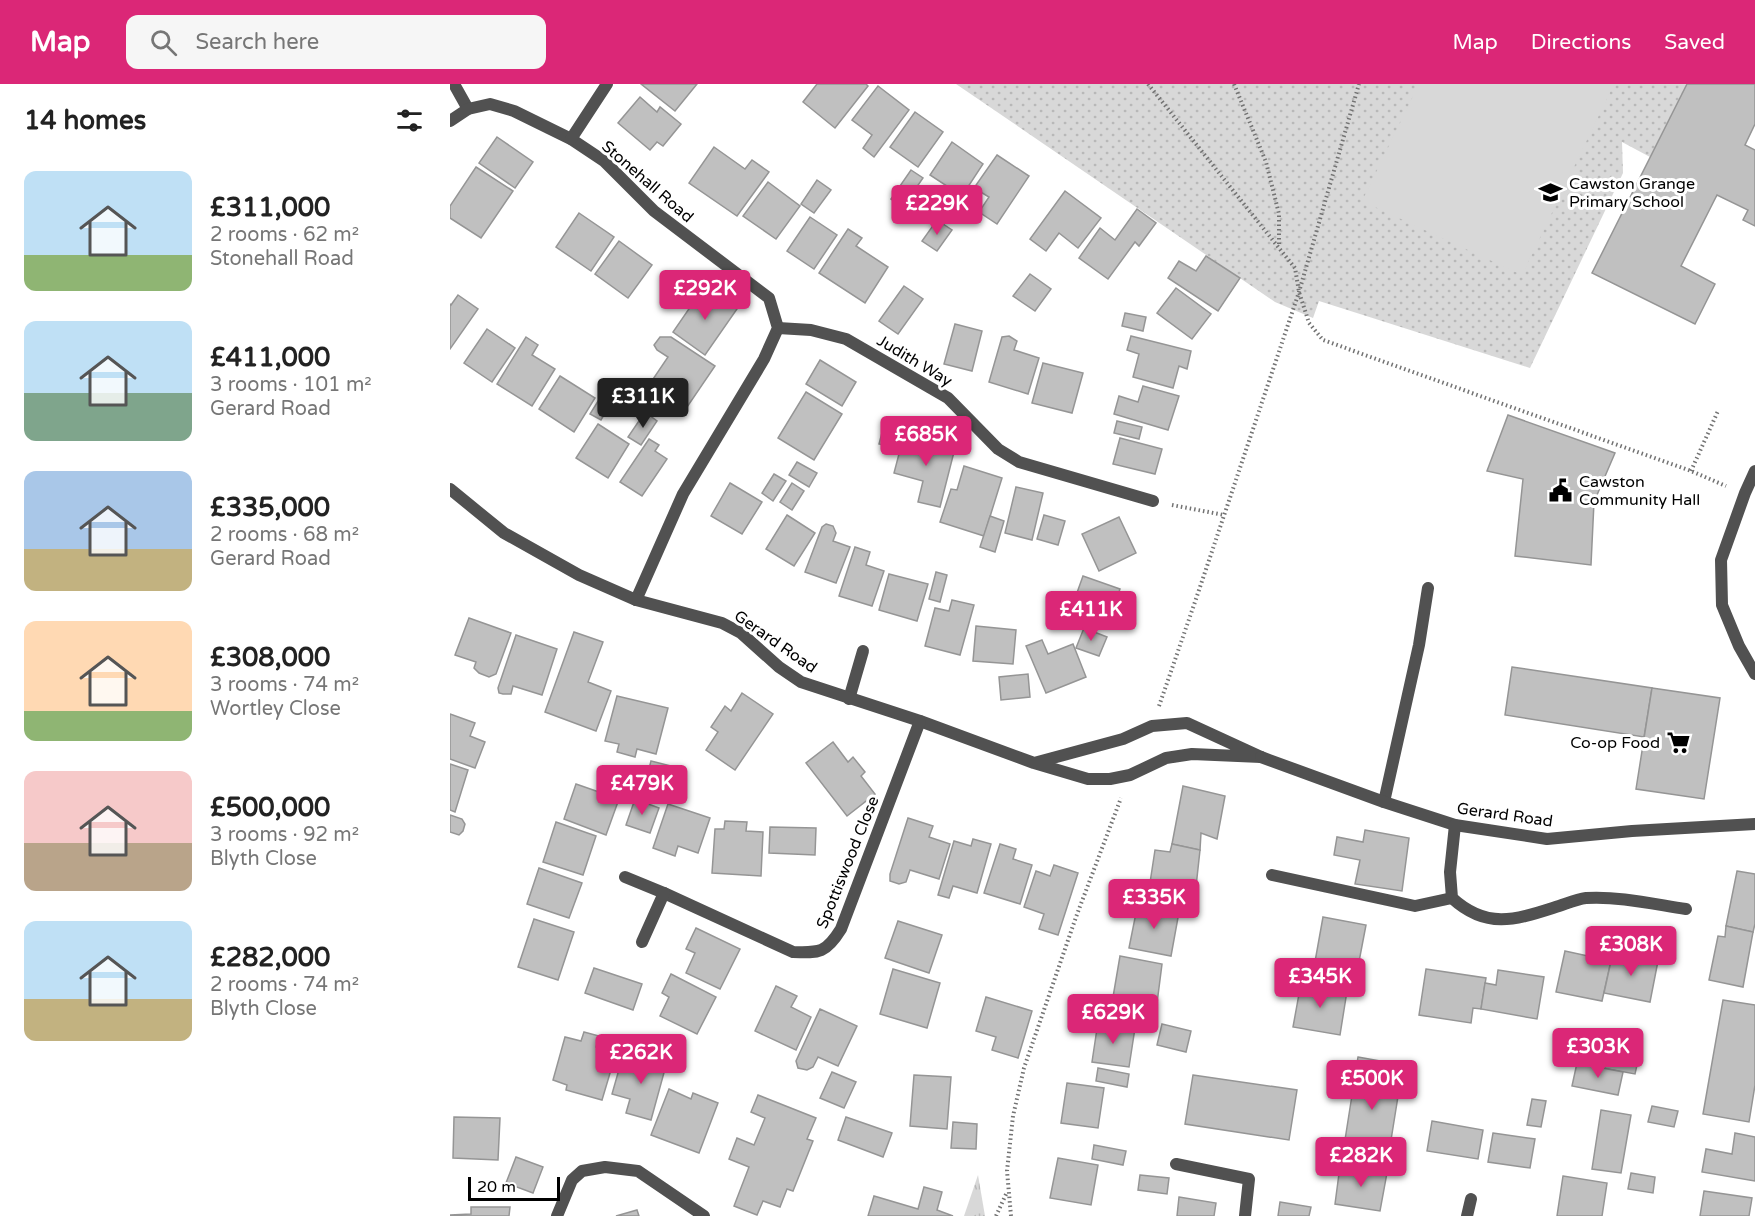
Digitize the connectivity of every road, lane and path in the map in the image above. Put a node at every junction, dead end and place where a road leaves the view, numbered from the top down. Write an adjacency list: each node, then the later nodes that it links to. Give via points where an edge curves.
1 (454, 84): 6 (street)
2 (607, 84): 8 (street)
3 (1148, 84): 9 (path)
4 (1234, 84): 9 (path, via 1266,162 1279,214)
5 (1359, 84): 10 (path)
6 (468, 109): 7 (street, Stonehall Road); 8 (street, Stonehall Road, via 490,104 514,111)
7 (450, 121)
8 (571, 139): 11 (street, Stonehall Road, via 604,161 654,211 769,298)
9 (1279, 248): 10 (path, via 1295,268)
10 (1299, 292): 13 (path, via 1309,323 1323,340); 18 (path)
11 (778, 328): 17 (street, Judith Way, via 811,330 846,339 948,398 998,449 1019,462); 20 (street, via 764,359 683,494)
12 (1718, 411): 13 (path)
13 (1691, 471): 16 (path)
14 (1755, 471): 16 (street)
15 (450, 489): 20 (street, Gerard Road, via 504,533 579,575)
16 (1745, 493): 22 (street, via 1721,560 1722,605)
17 (1153, 501): 18 (path)
18 (1224, 515): 25 (path)
19 (1428, 588): 29 (street)
20 (636, 600): 23 (street, Gerard Road, via 722,623 741,633 801,682)
21 (863, 651): 23 (street)
22 (1755, 674)
23 (849, 699): 24 (street, Gerard Road)
24 (920, 721): 27 (street, Gerard Road); 34 (street, Spottiswood Close, via 841,930 830,946 814,953 793,952)
25 (1152, 726): 26 (street, Gerard Road, via 1187,723); 27 (street, Gerard Road, via 1123,740)
26 (1261, 757): 28 (street, Gerard Road, via 1192,754 1166,758); 29 (street, Gerard Road)
27 (1034, 763): 28 (street, Gerard Road, via 1088,779)
28 (1130, 775): 39 (path, via 1024,1068 1013,1116)
29 (1384, 801): 31 (street, Gerard Road)
30 (1755, 824): 31 (street, Gerard Road, via 1547,839)
31 (1455, 825): 35 (street, via 1450,872)
32 (1272, 875): 35 (street, via 1415,906)
33 (625, 878): 34 (street, Spottiswood Close)
34 (663, 893): 37 (street)
35 (1452, 898): 36 (street, via 1464,910 1504,920 1582,898 1609,897)
36 (1686, 909)
37 (642, 942)
38 (1176, 1164): 45 (street, via 1249,1179)
39 (1008, 1190): 43 (path); 44 (path)
40 (1471, 1199): 46 (street)
41 (557, 1216): 42 (street, via 572,1180 582,1171 605,1167 638,1171)
42 (704, 1216)
43 (996, 1216)
44 (1011, 1216)
45 (1245, 1216)
46 (1467, 1216)

